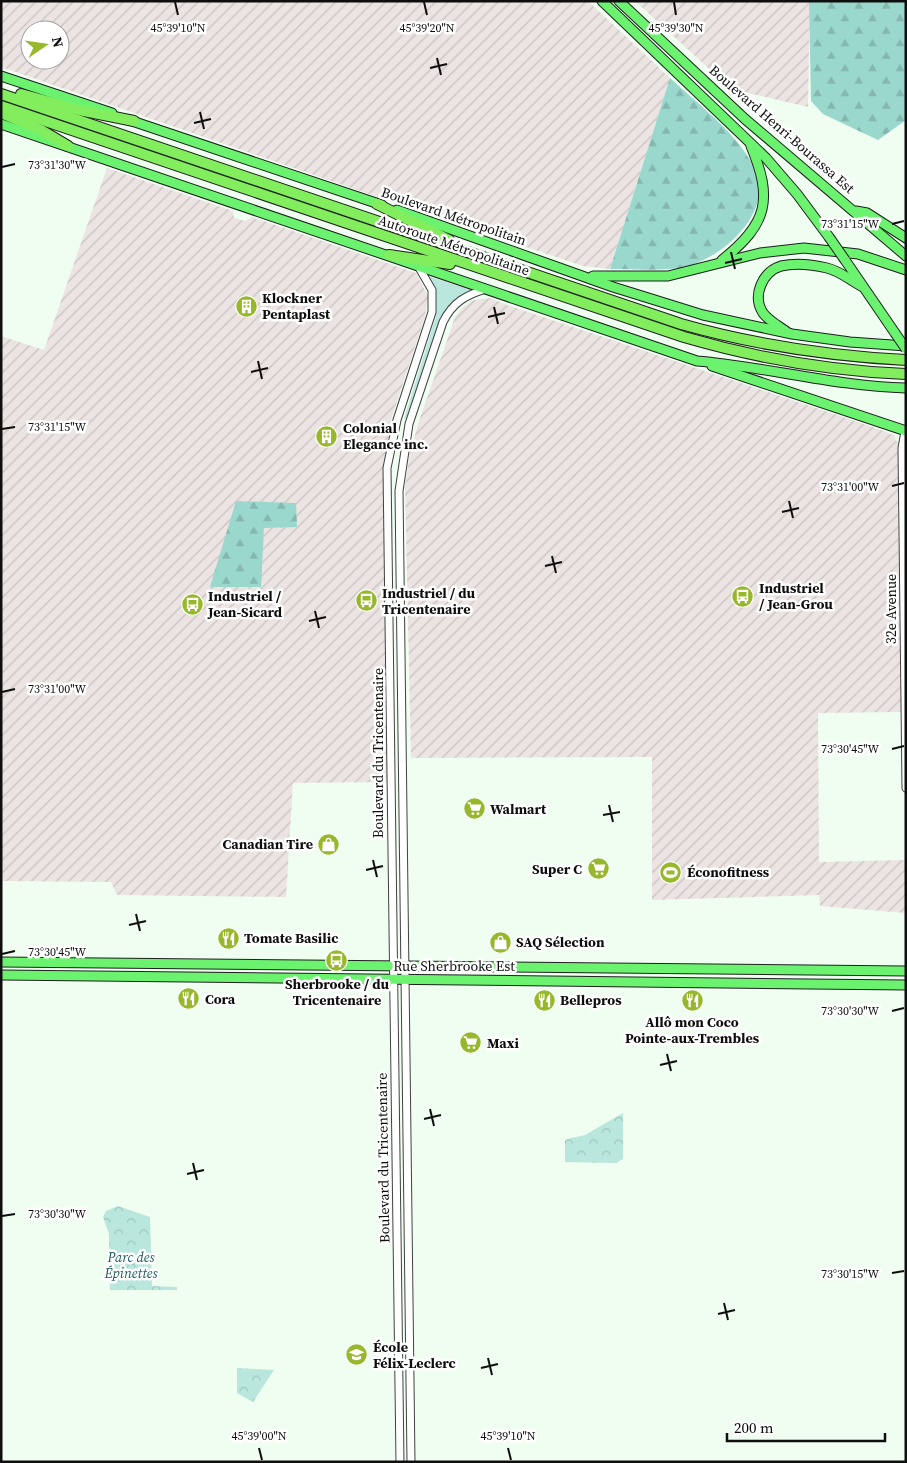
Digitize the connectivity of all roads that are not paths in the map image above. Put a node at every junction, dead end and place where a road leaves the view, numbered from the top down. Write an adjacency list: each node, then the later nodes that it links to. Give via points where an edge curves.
1 (602, 1): 11 (main road, Boulevard Henri-Bourassa Est)
2 (619, 1): 10 (main road, Boulevard Henri-Bourassa Est)
3 (1, 76): 8 (main road, Boulevard Métropolitain)
4 (1, 90): 8 (highway)
5 (1, 94): 19 (highway, Autoroute Métropolitaine)
6 (1, 106): 23 (highway, Autoroute Métropolitaine)
7 (1, 114): 13 (highway, via 41,130)
8 (134, 121): 14 (main road, Boulevard Métropolitain)
9 (1, 124): 13 (main road)
10 (754, 127): 11 (main road); 15 (main road, Boulevard Henri-Bourassa Est)
11 (736, 128): 12 (main road, Boulevard Henri-Bourassa Est)
12 (750, 144): 20 (main road, via 764,182 762,211 748,238); 25 (main road, Boulevard Henri-Bourassa Est, bridge, via 783,177)
13 (68, 146): 17 (main road)
14 (377, 204): 19 (highway); 24 (main road, Boulevard Métropolitain)
15 (854, 210): 16 (main road, via 867,213); 18 (main road, Boulevard Henri-Bourassa Est)
16 (906, 238)
17 (389, 255): 21 (main road); 23 (highway)
18 (906, 256)
19 (488, 259): 29 (highway, Autoroute Métropolitaine, via 655,316 722,335 815,352)
20 (719, 263): 22 (main road, via 768,251 813,248 858,254); 24 (main road, via 664,276)
21 (418, 266): 26 (main road); 33 (street, Boulevard du Tricentenaire, via 431,286 433,305)
22 (906, 270)
23 (487, 271): 31 (highway, Autoroute Métropolitaine, via 714,346 803,364)
24 (587, 276): 27 (main road, Boulevard Métropolitain, via 689,312)
25 (861, 286): 27 (main road, via 842,273 824,268 789,265 772,270 759,288 760,307 771,321); 28 (main road, Boulevard Henri-Bourassa Est, bridge)
26 (486, 289): 30 (main road); 34 (street, Boulevard du Tricentenaire, via 461,299 446,317)
27 (792, 334): 28 (main road, Boulevard Métropolitain)
28 (906, 347)
29 (906, 360)
30 (698, 361): 32 (main road, via 825,381); 35 (main road)
31 (906, 374)
32 (906, 388)
33 (397, 420): 34 (street); 42 (street, Boulevard du Tricentenaire, via 386,468)
34 (409, 424): 43 (street, Boulevard du Tricentenaire, via 398,491)
35 (905, 431): 36 (street, 32e Avenue, via 902,448)
36 (906, 788)
37 (1, 962): 38 (main road, Rue Sherbrooke Est)
38 (22, 962): 39 (main road, Rue Sherbrooke Est); 50 (main road)
39 (70, 962): 40 (main road, Rue Sherbrooke Est); 51 (main road)
40 (196, 964): 41 (main road, Rue Sherbrooke Est); 52 (main road)
41 (245, 964): 42 (main road, Rue Sherbrooke Est); 53 (main road)
42 (393, 966): 43 (main road, Rue Sherbrooke Est); 54 (street, Boulevard du Tricentenaire)
43 (404, 966): 44 (main road, Rue Sherbrooke Est); 55 (street, Boulevard du Tricentenaire)
44 (505, 967): 45 (main road, Rue Sherbrooke Est); 56 (main road)
45 (577, 968): 46 (main road, Rue Sherbrooke Est); 57 (main road)
46 (711, 969): 47 (main road, Rue Sherbrooke Est); 58 (main road)
47 (769, 970): 48 (main road, Rue Sherbrooke Est); 59 (main road)
48 (906, 971)
49 (1, 975): 50 (main road, Rue Sherbrooke Est)
50 (22, 975): 51 (main road, Rue Sherbrooke Est)
51 (70, 976): 52 (main road, Rue Sherbrooke Est)
52 (196, 977): 53 (main road, Rue Sherbrooke Est)
53 (244, 978): 54 (main road, Rue Sherbrooke Est)
54 (393, 980): 55 (main road, Rue Sherbrooke Est); 61 (street, Boulevard du Tricentenaire)
55 (404, 980): 56 (main road, Rue Sherbrooke Est); 62 (street, Boulevard du Tricentenaire)
56 (493, 980): 57 (main road, Rue Sherbrooke Est)
57 (569, 981): 58 (main road, Rue Sherbrooke Est)
58 (711, 983): 59 (main road, Rue Sherbrooke Est)
59 (767, 984): 60 (main road, Rue Sherbrooke Est)
60 (906, 985)
61 (400, 1462)
62 (411, 1462)

